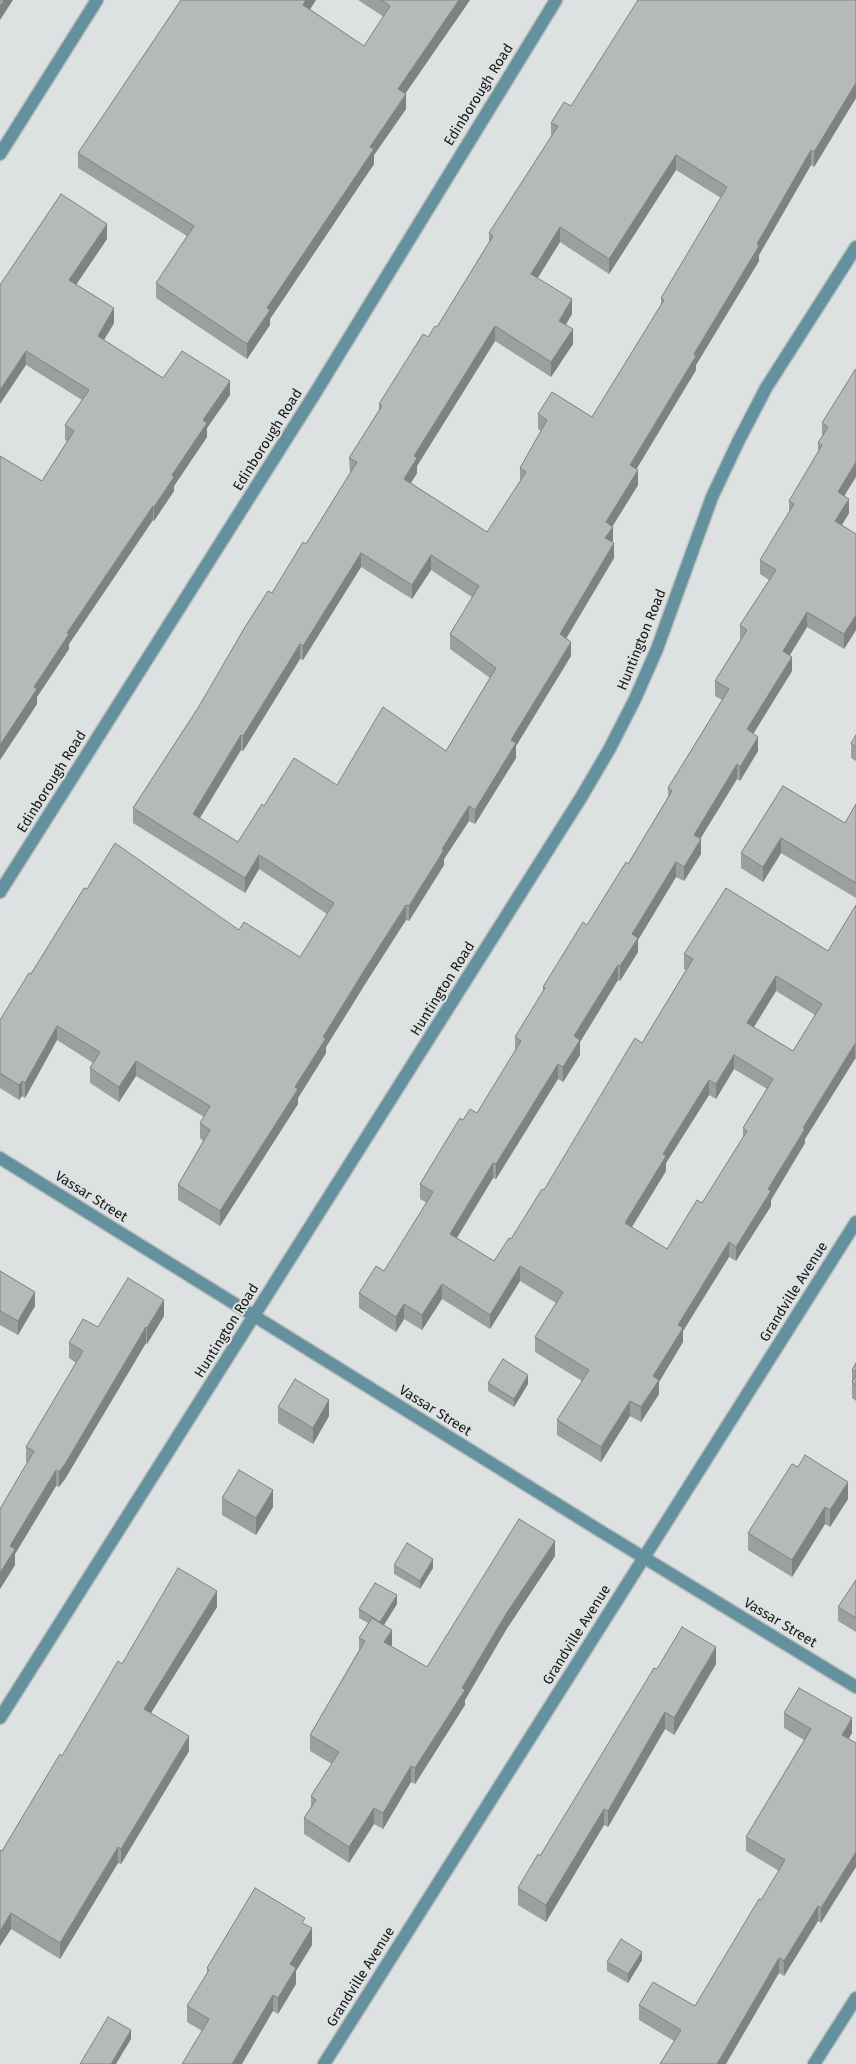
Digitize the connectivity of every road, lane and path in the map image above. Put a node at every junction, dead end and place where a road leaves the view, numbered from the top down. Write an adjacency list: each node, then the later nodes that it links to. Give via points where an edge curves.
1 (97, 0): 3 (street)
2 (556, 0): 5 (street, Edinborough Road, via 314,395)
3 (0, 154)
4 (856, 247): 8 (street, Huntington Road, via 766,388 738,442 712,497 657,649 610,748)
5 (0, 892)
6 (0, 1158): 8 (street, Vassar Street)
7 (856, 1222): 9 (street, Grandville Avenue)
8 (254, 1316): 9 (street, Vassar Street); 11 (street, Huntington Road)
9 (644, 1558): 10 (street, Vassar Street); 13 (street, Grandville Avenue)
10 (856, 1687)
11 (0, 1718)
12 (856, 1998): 14 (street)
13 (324, 2064)
14 (814, 2064)

